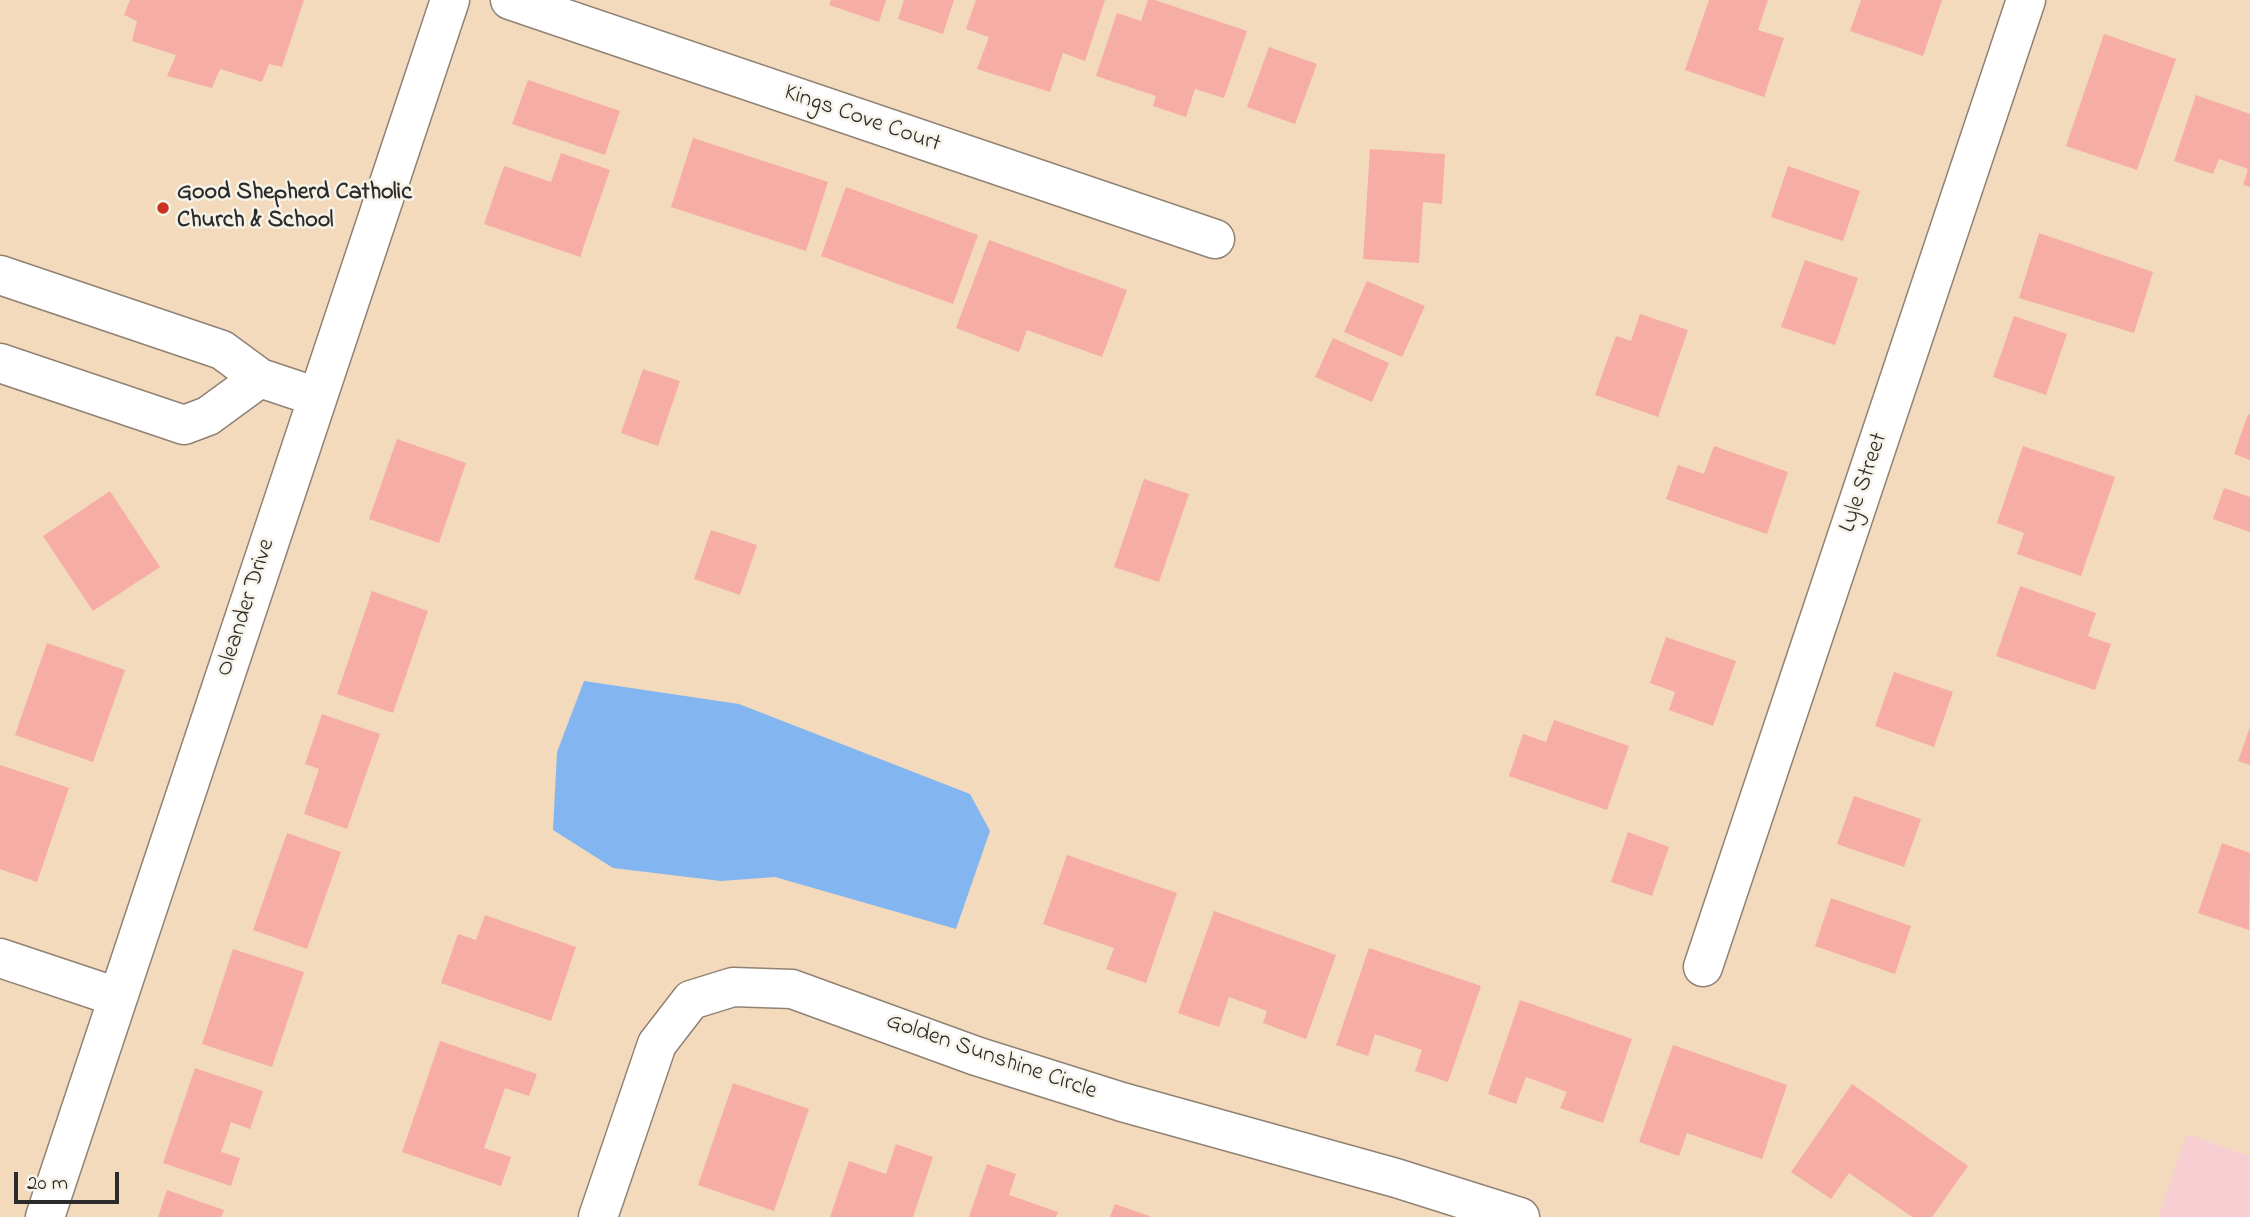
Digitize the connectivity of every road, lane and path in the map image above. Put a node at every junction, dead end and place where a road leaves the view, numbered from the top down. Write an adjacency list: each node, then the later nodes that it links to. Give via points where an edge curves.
1 (450, 0): 8 (street, Oleander Drive)
2 (510, 0): 4 (street, Kings Cove Court)
3 (2026, 0): 10 (street, Lyle Street)
4 (1215, 239)
5 (0, 275): 7 (street, via 222,350)
6 (0, 363): 7 (street, via 184,425 208,416)
7 (260, 378): 8 (street)
8 (317, 397): 11 (street, Oleander Drive)
9 (0, 958): 11 (street)
10 (1703, 967)
11 (117, 997): 12 (street, Oleander Drive)
12 (45, 1217)
13 (598, 1217): 14 (street, Golden Sunshine Circle, via 657,1044 691,1000 733,987 792,989 976,1056 1122,1102)
14 (1520, 1217)

